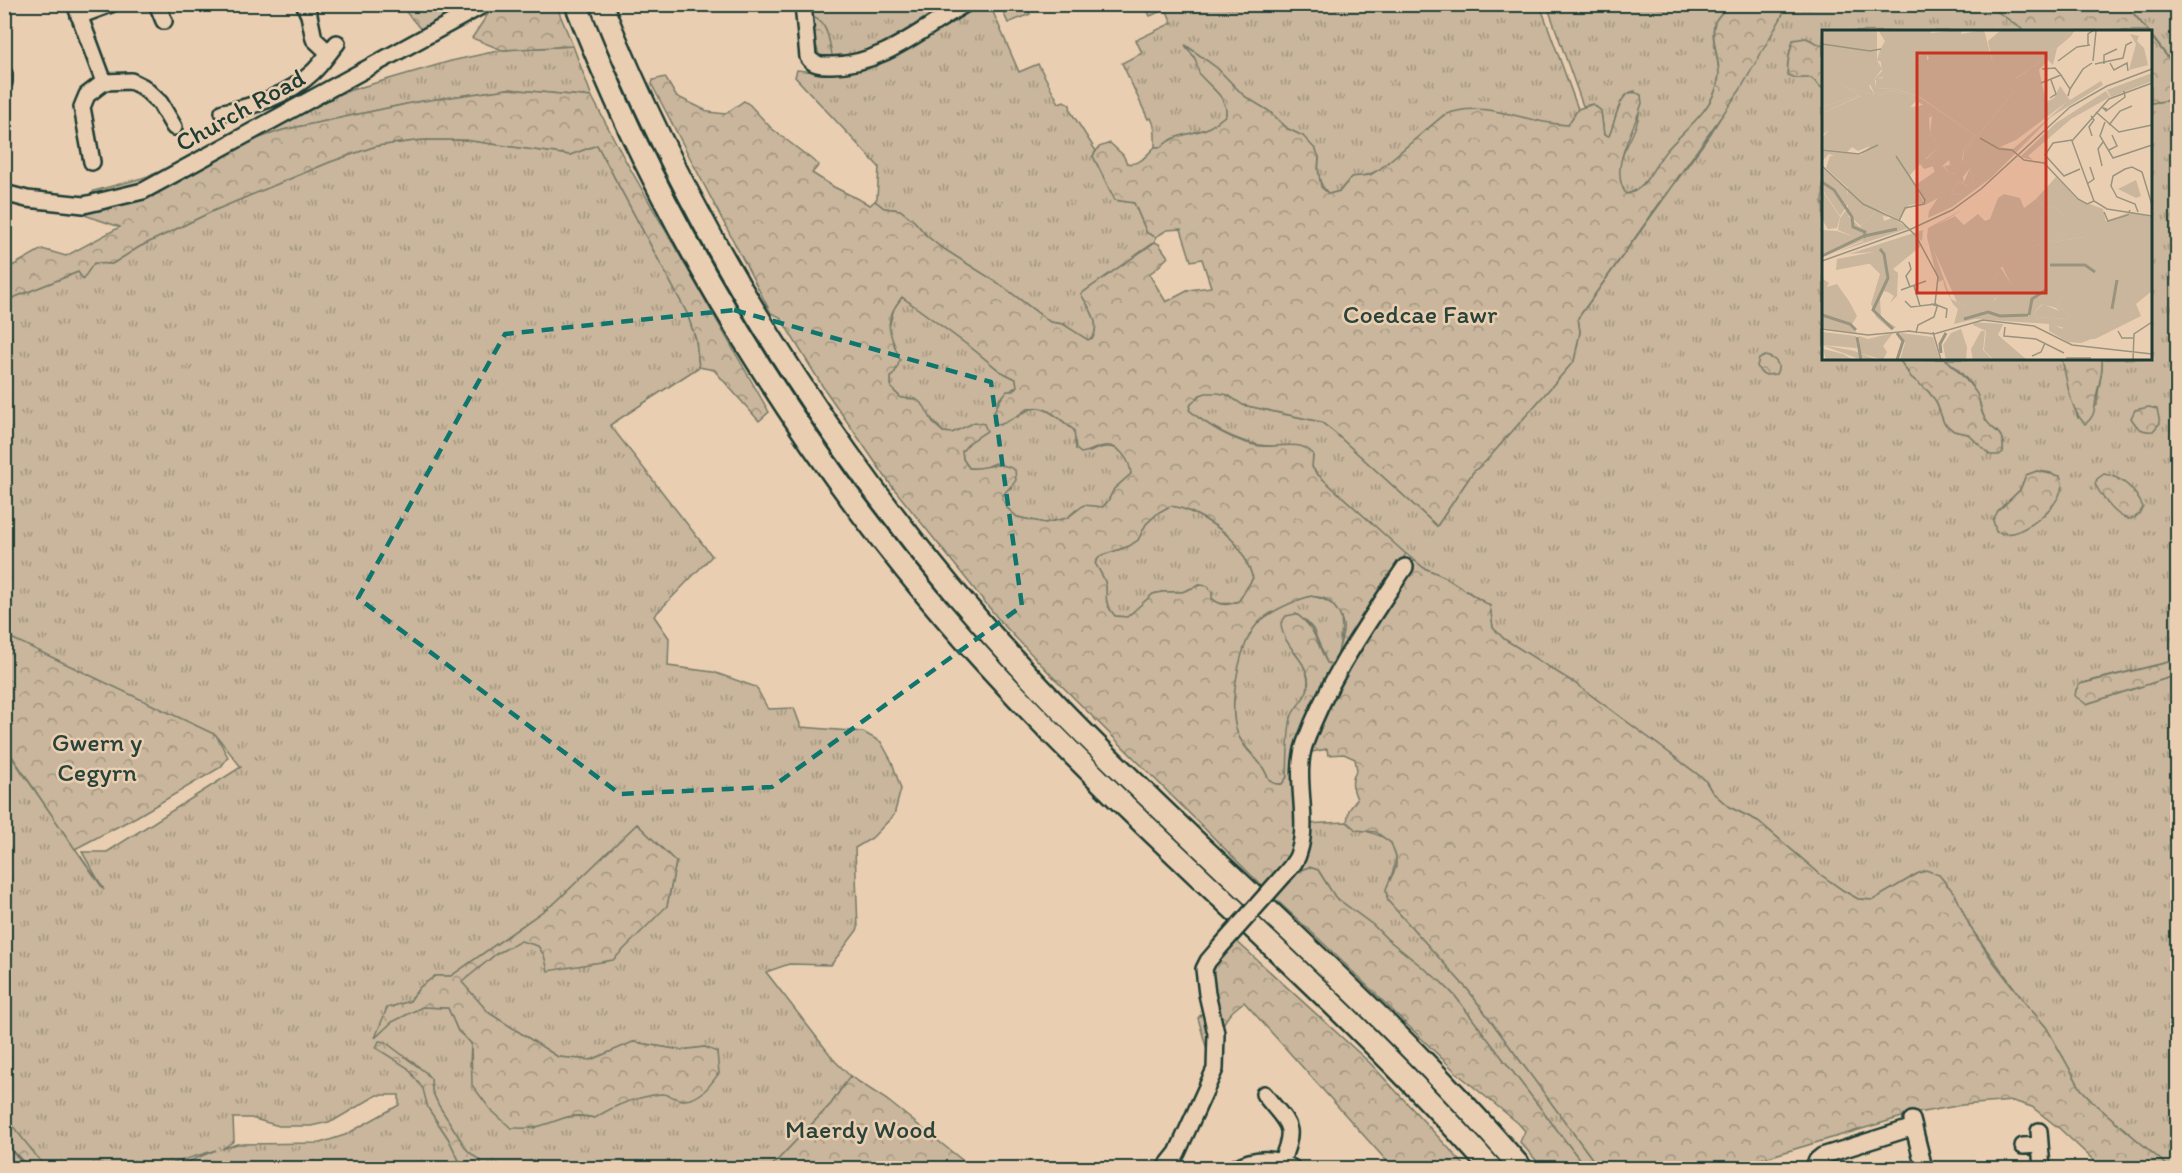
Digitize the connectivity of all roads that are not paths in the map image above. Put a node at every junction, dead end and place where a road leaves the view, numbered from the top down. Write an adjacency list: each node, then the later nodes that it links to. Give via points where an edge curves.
1 (111, 4): 9 (street)
2 (157, 4): 10 (street)
3 (304, 4): 14 (street, via 314,39 333,48 313,72 291,87 247,107)
4 (485, 4): 17 (street, Church Road, via 143,191 84,205)
5 (576, 4): 24 (highway, via 654,179 701,266 801,427 897,558 1038,719 1341,1011)
6 (601, 4): 25 (highway, via 673,162 755,310 865,478 946,582 1010,657 1088,738 1378,1017)
7 (803, 4): 8 (street, via 808,57 812,63 844,65 874,58)
8 (965, 4)
9 (77, 10): 13 (street)
10 (164, 21)
11 (4, 74): 12 (street)
12 (4, 82)
13 (105, 82): 15 (street, via 131,81 143,87 160,103); 16 (street, via 87,95 82,106)
14 (223, 112)
15 (174, 127)
16 (92, 162)
17 (4, 193)
18 (1405, 567): 22 (street, bridge, via 1366,623 1326,695 1305,744 1301,768 1302,842 1295,862 1204,969 1216,1033 1215,1069 1177,1153)
19 (1264, 1094): 21 (street, via 1290,1130)
20 (2023, 1146): 28 (street, via 2039,1138)
21 (1287, 1165): 23 (street, via 1259,1160)
22 (1165, 1168)
23 (1235, 1168)
24 (1491, 1168)
25 (1521, 1168)
26 (1813, 1168): 27 (street, via 1822,1156 1913,1123)
27 (1924, 1168)
28 (2042, 1168)

